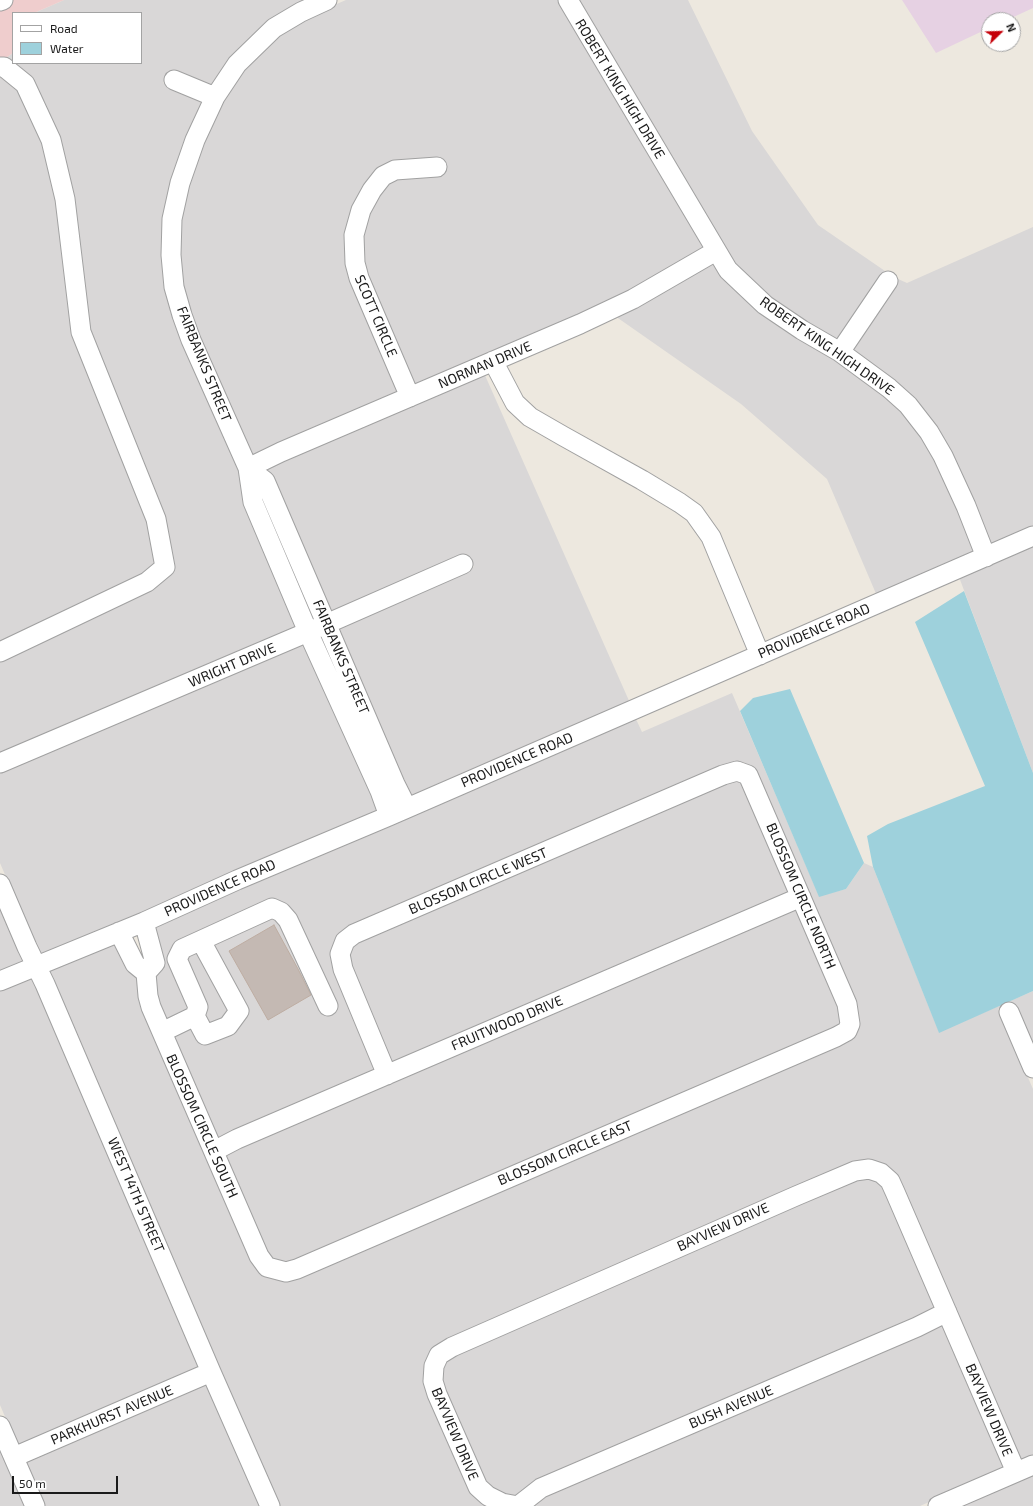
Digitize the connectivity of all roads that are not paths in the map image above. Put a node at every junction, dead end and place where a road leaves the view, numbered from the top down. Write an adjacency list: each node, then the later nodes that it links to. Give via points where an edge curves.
1 (3, 0): 4 (street)
2 (328, 0): 7 (street, FAIRBANKS STREET, via 274,28 238,64)
3 (568, 0): 9 (street, ROBERT KING HIGH DRIVE)
4 (0, 1)
5 (0, 67): 20 (street, via 4,67 25,84 51,140 65,199 81,332 156,519 165,567 146,582)
6 (174, 80): 7 (street)
7 (215, 97): 14 (street, FAIRBANKS STREET, via 180,183 172,219 171,255 174,287 191,340)
8 (437, 167): 13 (street, SCOTT CIRCLE, via 395,170 383,176 361,210 354,235 355,264 359,278)
9 (716, 251): 11 (street, ROBERT KING HIGH DRIVE, via 728,270 765,305); 12 (street, NORMAN DRIVE, via 633,299)
10 (888, 281): 11 (street)
11 (840, 352): 16 (street, ROBERT KING HIGH DRIVE, via 908,405 929,432 953,477)
12 (493, 361): 13 (street, NORMAN DRIVE); 21 (street, via 515,403 530,417 680,502 694,513 711,538)
13 (410, 397): 14 (street, NORMAN DRIVE)
14 (248, 468): 18 (street, FAIRBANKS STREET, via 265,481); 19 (street, FAIRBANKS STREET, via 253,502)
15 (1033, 536): 16 (street, PROVIDENCE ROAD)
16 (986, 557): 21 (street, PROVIDENCE ROAD)
17 (463, 564): 18 (street, WRIGHT DRIVE)
18 (327, 624): 19 (street, WRIGHT DRIVE); 24 (street, FAIRBANKS STREET)
19 (308, 632): 22 (street, WRIGHT DRIVE); 25 (street, FAIRBANKS STREET)
20 (0, 652)
21 (760, 655): 24 (street, PROVIDENCE ROAD)
22 (0, 763)
23 (744, 772): 27 (street, BLOSSOM CIRCLE NORTH, via 748,775); 40 (street, BLOSSOM CIRCLE WEST, via 723,775 354,934 345,941 340,954 343,969)
24 (408, 808): 25 (street, PROVIDENCE ROAD)
25 (389, 816): 28 (street, PROVIDENCE ROAD)
26 (0, 884): 31 (street, WEST 14TH STREET)
27 (801, 896): 37 (street, BLOSSOM CIRCLE NORTH, via 847,1004); 40 (street, FRUITWOOD DRIVE)
28 (144, 922): 29 (street, PROVIDENCE ROAD); 32 (street, BLOSSOM CIRCLE SOUTH, via 155,964)
29 (119, 932): 31 (street, PROVIDENCE ROAD); 32 (street, via 135,964)
30 (201, 941): 34 (street, via 272,908 281,912 288,920); 36 (street, via 182,950 177,959 198,1007); 36 (street, via 239,1011 228,1026 205,1035)
31 (36, 965): 33 (street, PROVIDENCE ROAD); 44 (street, WEST 14TH STREET)
32 (146, 973): 38 (street, BLOSSOM CIRCLE SOUTH, via 148,996)
33 (0, 981)
34 (328, 1006)
35 (1008, 1012): 39 (street)
36 (194, 1016): 38 (street)
37 (850, 1024): 42 (street, BLOSSOM CIRCLE EAST, via 847,1031 836,1037 297,1269 286,1272)
38 (162, 1032): 41 (street, BLOSSOM CIRCLE SOUTH)
39 (1033, 1068)
40 (387, 1075): 41 (street, FRUITWOOD DRIVE)
41 (214, 1151): 42 (street, BLOSSOM CIRCLE SOUTH, via 259,1256 267,1267)
42 (275, 1270)
43 (947, 1312): 48 (street, BAYVIEW DRIVE); 51 (street, BUSH AVENUE, via 541,1488); 51 (street, BAYVIEW DRIVE, via 890,1181 881,1173 869,1169 856,1171 796,1196 459,1343 439,1355 434,1366 433,1381 478,1487 502,1503)
44 (211, 1372): 46 (street, PARKHURST AVENUE); 50 (street, WEST 14TH STREET)
45 (0, 1426): 46 (street)
46 (14, 1457): 49 (street)
47 (1033, 1465): 48 (street)
48 (1016, 1472): 52 (street)
49 (35, 1506)
50 (270, 1506)
51 (518, 1506)
52 (938, 1506)

